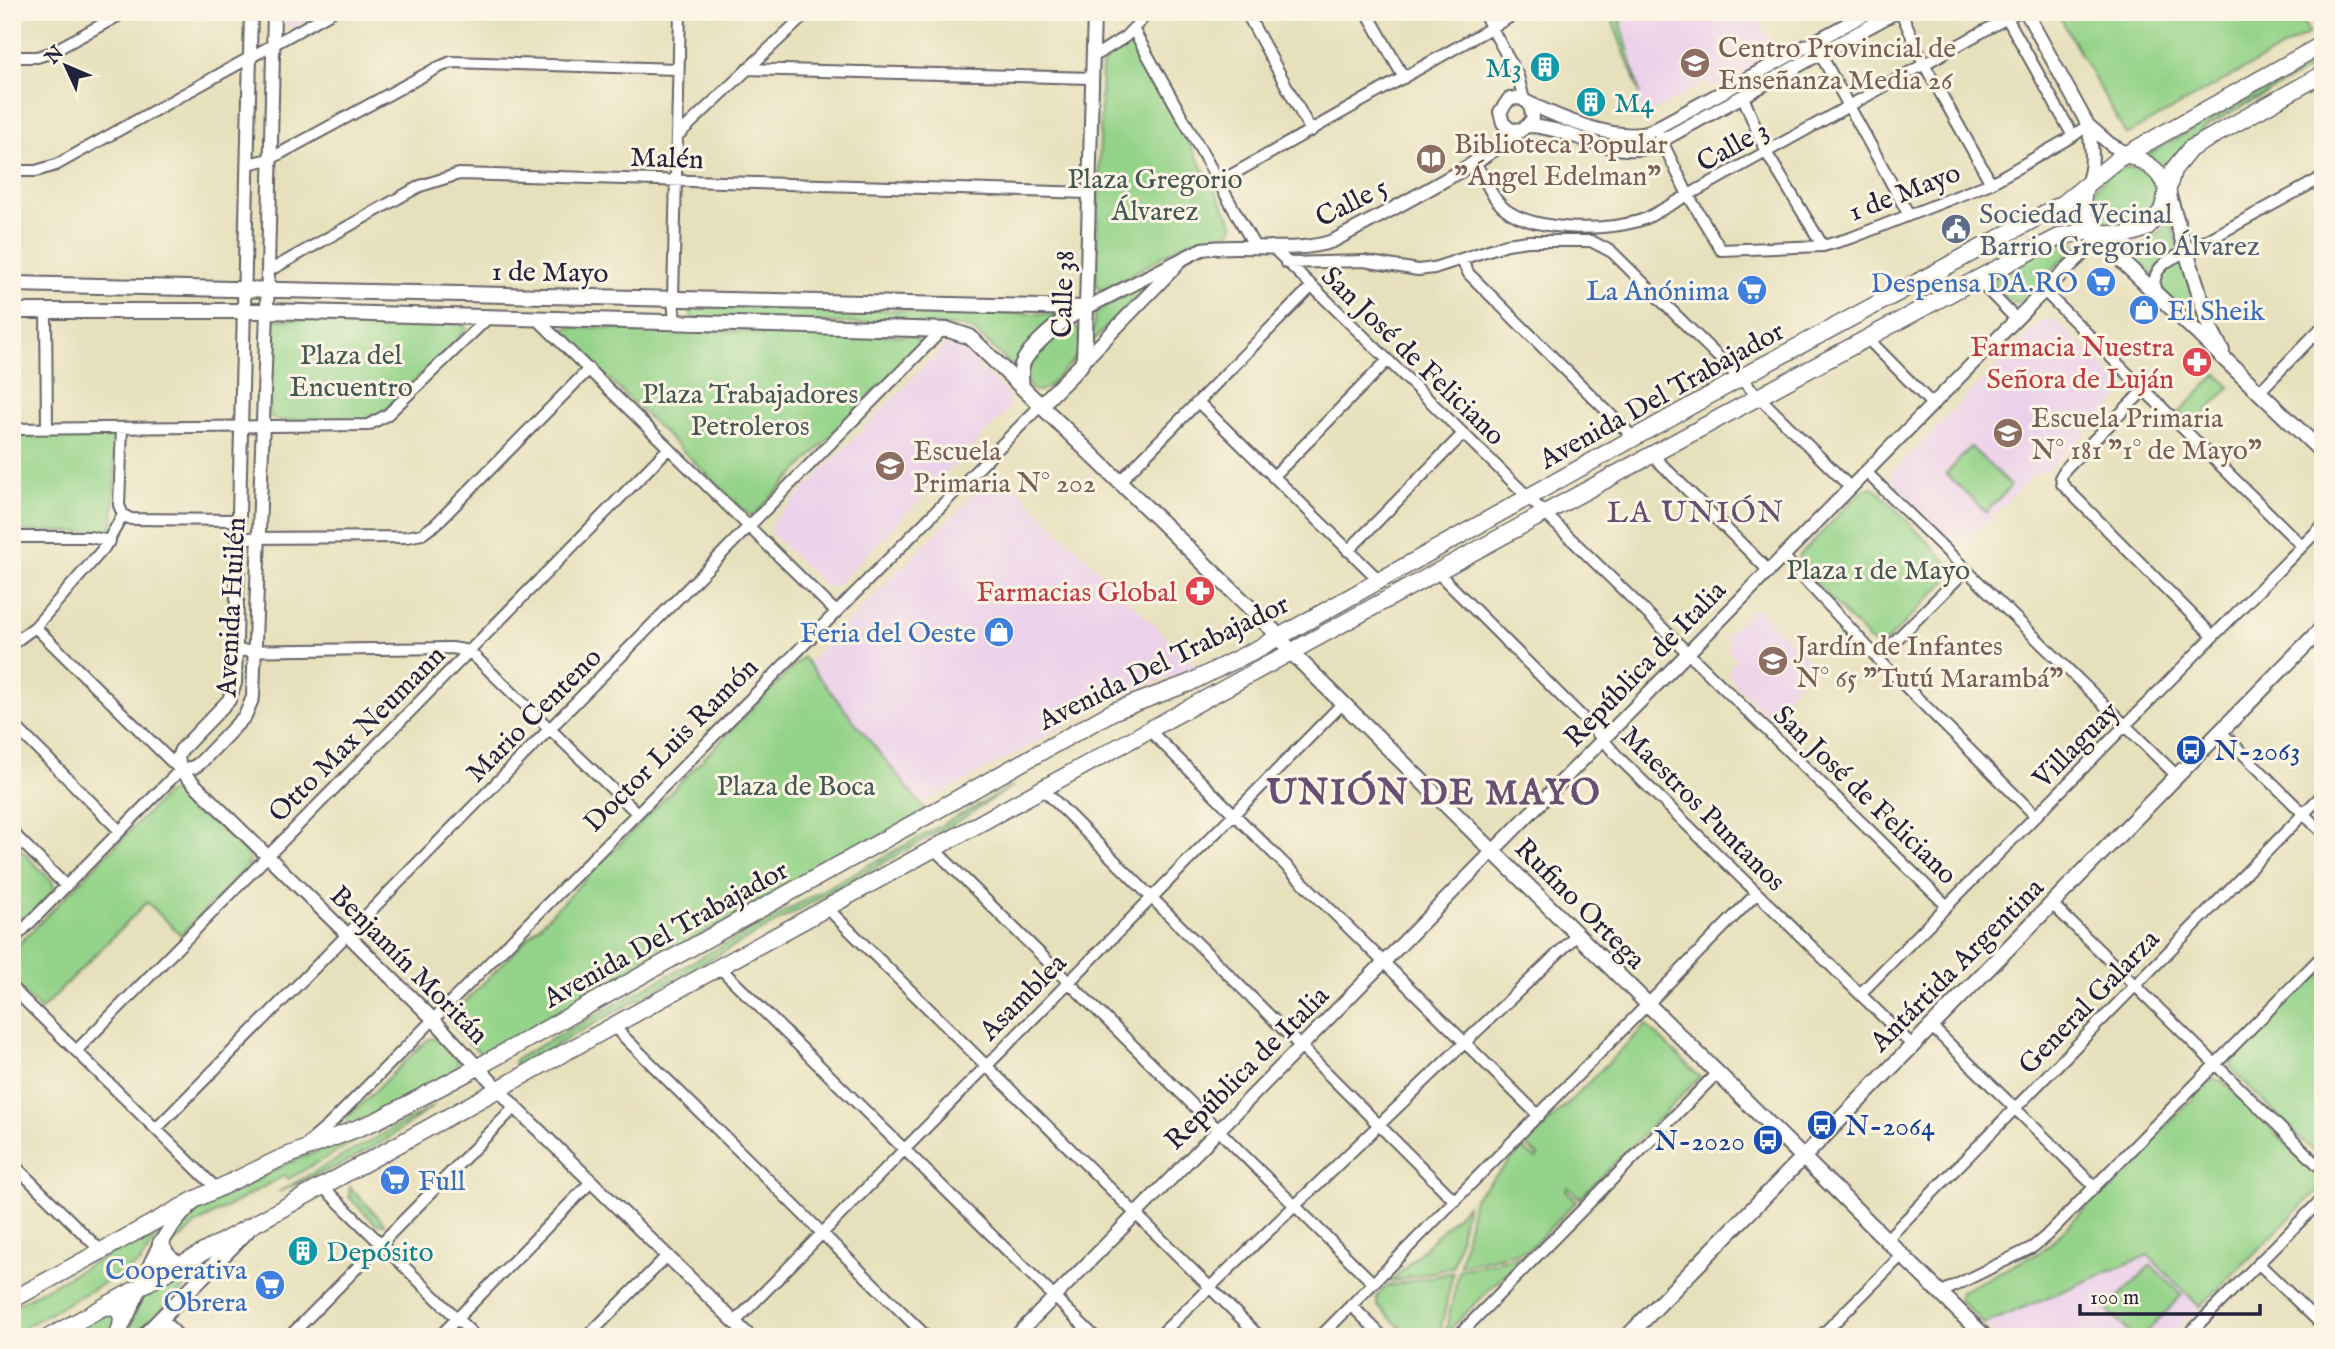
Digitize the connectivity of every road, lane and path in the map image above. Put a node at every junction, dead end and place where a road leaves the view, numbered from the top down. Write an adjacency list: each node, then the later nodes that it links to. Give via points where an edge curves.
1 (125, 12): 25 (street, via 50,54)
2 (251, 12): 26 (street, Avenida Huilén)
3 (274, 12): 23 (street, Avenida Huilén)
4 (332, 12): 23 (street)
5 (680, 12): 29 (street)
6 (808, 12): 30 (street)
7 (1094, 12): 27 (street, Calle 38)
8 (1149, 12): 21 (street)
9 (1245, 12): 40 (street)
10 (1367, 12): 33 (street)
11 (1483, 12): 20 (street)
12 (1520, 12): 20 (street)
13 (1869, 12): 24 (street)
14 (1896, 12): 24 (street)
15 (1901, 12): 28 (street)
16 (2026, 12): 37 (street)
17 (2317, 12): 19 (street)
18 (2012, 15): 28 (street, Calle 3); 42 (street)
19 (2323, 25)
20 (1492, 28): 33 (street); 35 (street)
21 (1133, 29): 27 (street); 52 (street)
22 (2323, 44): 45 (main road, Avenida Del Trabajador)
23 (273, 45): 26 (street); 46 (street, Avenida Huilén)
24 (1817, 49): 34 (street); 36 (street); 39 (street)
25 (12, 57)
26 (250, 57): 48 (street, Avenida Huilén); 49 (street, via 56,165)
27 (1093, 57): 32 (street, Calle 38)
28 (1924, 64): 36 (street, Calle 3); 53 (street)
29 (678, 69): 41 (street); 46 (street, via 451,62)
30 (747, 69): 32 (street); 41 (street)
31 (2323, 74): 56 (main road, Avenida Del Trabajador, via 2195,146 2173,170)
32 (1093, 78): 55 (street, Calle 38)
33 (1404, 78): 40 (street)
34 (1743, 97): 43 (street); 44 (street)
35 (1527, 101): 38 (street, via 1533,117); 38 (street, via 1509,99 1500,112 1506,127); 39 (street, via 1615,134 1636,135)
36 (1849, 106): 44 (street, Calle 3); 58 (street)
37 (2088, 125): 42 (street, 1 de Mayo); 45 (street); 54 (street, via 2093,153)
38 (1525, 128): 43 (street, via 1554,130 1618,150 1638,150); 47 (street, Calle 5)
39 (1656, 129): 43 (street)
40 (1311, 131): 52 (street)
41 (677, 136): 51 (street)
42 (2073, 136): 53 (street, 1 de Mayo)
43 (1662, 142): 57 (street)
44 (1766, 152): 57 (street, Calle 3); 61 (street)
45 (2127, 154): 54 (main road, Avenida Del Trabajador); 56 (main road, via 2156,171)
46 (270, 159): 48 (street); 67 (street, Avenida Huilén)
47 (1475, 162): 57 (street, Calle 3, via 1502,207 1537,224 1626,226); 60 (street, Calle 5, via 1334,241)
48 (247, 164): 71 (street, Avenida Huilén)
49 (12, 171)
50 (2323, 177): 63 (street)
51 (676, 180): 55 (street, Malén); 67 (street, Malén, via 446,176); 75 (street)
52 (1219, 183): 62 (street)
53 (1991, 183): 58 (street, 1 de Mayo)
54 (2085, 187): 59 (main road, via 2084,215 2091,226); 92 (main road, Avenida Del Trabajador, via 2064,203)
55 (1089, 193): 76 (street, Calle 38)
56 (2168, 193): 59 (main road, Avenida Del Trabajador, via 2162,211 2146,229 2131,235); 63 (main road)
57 (1688, 195): 61 (street, 1 de Mayo, via 1721,250)
58 (1909, 215): 61 (street, 1 de Mayo)
59 (2106, 234): 68 (main road, Avenida Del Trabajador, via 2091,231 2061,236); 73 (street, República de Italia); 74 (main road, via 2118,256)
60 (1271, 246): 62 (street, Calle 5); 66 (street, San José de Feliciano)
61 (1823, 246)
62 (1255, 247): 64 (street, Calle 5, via 1202,248)
63 (2186, 252): 74 (street, via 2158,269); 90 (main road, via 2213,336)
64 (1184, 258): 76 (street, Calle 5); 89 (street, Calle 5)
65 (1461, 259): 66 (street, via 1418,270 1364,261); 92 (street, via 1517,242 1600,244); 106 (street, via 1469,274)
66 (1286, 263): 70 (street, San José de Feliciano)
67 (267, 272): 72 (street, Avenida Huilén)
68 (1977, 279): 83 (street); 87 (main road, Avenida Del Trabajador)
69 (12, 284): 71 (main road, 1 de Mayo)
70 (1311, 287): 88 (street, San José de Feliciano); 97 (street)
71 (244, 289): 72 (main road, 1 de Mayo); 79 (street, Avenida Huilén)
72 (268, 290): 75 (main road, 1 de Mayo); 80 (street, Avenida Huilén)
73 (2044, 291): 83 (street, República de Italia); 94 (street)
74 (2156, 294): 90 (main road)
75 (673, 299): 76 (main road, 1 de Mayo); 84 (street)
76 (1086, 308): 89 (main road, Calle 38); 93 (main road, Calle 5, via 1059,323 1026,358)
77 (12, 311): 78 (main road, 1 de Mayo)
78 (46, 311): 79 (main road, 1 de Mayo); 104 (street)
79 (244, 311): 80 (main road, 1 de Mayo); 102 (street, Avenida Huilén)
80 (267, 311): 81 (main road, 1 de Mayo); 100 (street, Avenida Huilén)
81 (489, 317): 82 (main road, 1 de Mayo); 100 (street, via 375,423)
82 (537, 319): 84 (main road, 1 de Mayo); 91 (street)
83 (2016, 319): 98 (street, República de Italia)
84 (675, 323): 86 (main road, 1 de Mayo)
85 (2323, 326): 95 (street)
86 (942, 330): 93 (main road, 1 de Mayo, via 970,337); 119 (street, Mario Centeno)
87 (1867, 338): 96 (main road, Avenida Del Trabajador); 98 (street)
88 (1387, 361): 105 (street, San José de Feliciano); 111 (street)
89 (1080, 366): 99 (main road, Doctor Luis Ramón)
90 (2234, 366): 95 (main road)
91 (589, 369): 107 (street); 122 (street, via 422,534)
92 (1741, 378): 96 (street); 106 (main road, Avenida Del Trabajador)
93 (1022, 387): 99 (main road, Rufino Ortega)
94 (2144, 390): 124 (street); 135 (street, via 2066,468 2061,481)
95 (2260, 391): 108 (main road)
96 (1759, 396): 109 (main road, Avenida Del Trabajador); 113 (street)
97 (1198, 402): 111 (street); 112 (street)
98 (1932, 404): 110 (street, República de Italia)
99 (1041, 405): 112 (main road, Rufino Ortega); 131 (street, Doctor Luis Ramón)
100 (263, 425): 102 (street); 122 (street, Avenida Huilén)
101 (122, 428): 102 (street); 104 (street); 116 (street, via 119,508)
102 (241, 428): 117 (street, Avenida Huilén)
103 (12, 429): 104 (street)
104 (47, 429)
105 (1462, 435): 114 (street, San José de Feliciano); 125 (street)
106 (1635, 439): 114 (main road, Avenida Del Trabajador)
107 (669, 448): 119 (street); 139 (street, Otto Max Neumann)
108 (2323, 453)
109 (1652, 456): 115 (main road, Avenida Del Trabajador); 127 (street)
110 (1866, 472): 113 (street, República de Italia); 128 (street)
111 (1273, 477): 125 (street)
112 (1119, 482): 134 (main road, Rufino Ortega)
113 (1850, 487): 126 (street, República de Italia)
114 (1528, 498): 115 (street, San José de Feliciano); 130 (main road, Avenida Del Trabajador)
115 (1544, 514): 129 (main road, Avenida Del Trabajador); 141 (street, San José de Feliciano)
116 (123, 515): 117 (street, via 131,519); 123 (street)
117 (239, 520): 121 (street, Avenida Huilén)
118 (2323, 525): 124 (street, Villaguay)
119 (749, 526): 131 (street); 146 (street, Mario Centeno)
120 (12, 537): 123 (street)
121 (238, 538): 122 (street); 138 (street, Avenida Huilén)
122 (259, 538): 137 (street, Avenida Huilén)
123 (110, 541): 132 (street)
124 (2302, 546): 135 (street, Villaguay)
125 (1348, 551): 130 (street)
126 (1783, 556): 127 (street, República de Italia); 142 (street)
127 (1769, 570): 141 (street, República de Italia)
128 (1966, 570): 142 (street); 145 (street)
129 (1437, 572): 140 (main road, Avenida Del Trabajador); 149 (street, Maestros Puntanos)
130 (1379, 580): 134 (main road, Avenida Del Trabajador)
131 (836, 612): 154 (street, Doctor Luis Ramón)
132 (35, 627): 136 (street); 150 (street, Benjamín Moritán)
133 (2323, 627): 148 (main road, Antártida Argentina)
134 (1279, 636): 140 (main road, Rufino Ortega); 190 (main road, Avenida Del Trabajador, via 1204,677 1114,710)
135 (2213, 636): 145 (street, Villaguay)
136 (12, 645)
137 (255, 650): 138 (street); 139 (street); 150 (street, Avenida Huilén, via 248,712 201,763)
138 (236, 651): 150 (street, Avenida Huilén, via 232,695 181,750)
139 (469, 651): 146 (street); 163 (street, Otto Max Neumann)
140 (1292, 652): 143 (main road, Rufino Ortega); 147 (main road, Avenida Del Trabajador)
141 (1687, 654): 149 (street, República de Italia); 168 (street, San José de Feliciano)
142 (1878, 659): 157 (street)
143 (1343, 703): 155 (street, Asamblea); 162 (main road, Rufino Ortega)
144 (12, 723): 158 (street)
145 (2125, 725): 151 (street); 157 (street, Villaguay)
146 (550, 729): 154 (street); 171 (street, Mario Centeno)
147 (1150, 731): 152 (main road, Avenida Del Trabajador); 155 (street)
148 (2220, 731): 151 (main road, Antártida Argentina); 156 (street)
149 (1602, 740): 162 (street, República de Italia); 165 (street, Maestros Puntanos)
150 (180, 770): 158 (street); 163 (street, Benjamín Moritán)
151 (2176, 775): 167 (main road, Antártida Argentina)
152 (1043, 789): 161 (main road, Avenida Del Trabajador); 166 (street)
153 (2323, 794): 156 (street, General Galarza)
154 (637, 813): 181 (street, Doctor Luis Ramón)
155 (1234, 814): 166 (street, Asamblea); 174 (street)
156 (2304, 814): 160 (street); 177 (street, General Galarza)
157 (2036, 816): 168 (street, Villaguay)
158 (120, 831): 164 (street)
159 (12, 832): 164 (street)
160 (2323, 833)
161 (934, 849): 169 (main road, Avenida Del Trabajador); 176 (street)
162 (1493, 850): 170 (main road, Rufino Ortega); 174 (street, República de Italia)
163 (267, 856): 171 (street, Benjamín Moritán); 187 (street, Otto Max Neumann)
164 (66, 886): 172 (street)
165 (1757, 894): 179 (street, Maestros Puntanos); 180 (street)
166 (1151, 898): 176 (street, Asamblea); 186 (street)
167 (2051, 903): 177 (street); 182 (main road, Antártida Argentina)
168 (1947, 906): 179 (street, Villaguay)
169 (827, 908): 175 (main road, Avenida Del Trabajador); 189 (street)
170 (1578, 934): 180 (main road, Rufino Ortega); 184 (street)
171 (347, 935): 181 (street, Benjamín Moritán); 197 (street, Mario Centeno)
172 (13, 940)
173 (2323, 955): 188 (street)
174 (1384, 962): 184 (street); 186 (street, República de Italia)
175 (719, 967): 183 (main road, Avenida Del Trabajador); 199 (street)
176 (1068, 982): 189 (street, Asamblea); 198 (street)
177 (2135, 986): 188 (street); 194 (street, General Galarza)
178 (12, 988): 187 (street)
179 (1860, 994): 185 (street, Maestros Puntanos)
180 (1649, 1005): 191 (main road, Rufino Ortega); 195 (street)
181 (433, 1019): 190 (street, Benjamín Moritán); 200 (street, Doctor Luis Ramón, via 322,1132)
182 (1930, 1025): 185 (main road, Antártida Argentina); 194 (street)
183 (613, 1026): 192 (main road, Avenida Del Trabajador); 214 (street)
184 (1465, 1042): 195 (street); 196 (street)
185 (1911, 1044): 201 (main road, Antártida Argentina)
186 (1300, 1047): 196 (street); 198 (street, República de Italia)
187 (76, 1051): 197 (street)
188 (2215, 1064): 203 (street); 206 (street)
189 (986, 1066): 199 (street, Asamblea); 212 (street)
190 (478, 1067): 192 (street, Benjamín Moritán); 200 (main road, Avenida Del Trabajador, via 366,1126)
191 (1717, 1073): 201 (main road, Rufino Ortega); 251 (street)
192 (499, 1090): 193 (street, Benjamín Moritán); 205 (main road, Avenida Del Trabajador)
193 (515, 1107): 204 (street, Benjamín Moritán); 217 (street)
194 (2015, 1108): 206 (street); 215 (street, General Galarza)
195 (1539, 1116): 210 (street)
196 (1379, 1125): 210 (street); 211 (street)
197 (156, 1129): 207 (street)
198 (1218, 1130): 211 (street); 212 (street, República de Italia)
199 (904, 1150): 214 (street, Asamblea); 227 (street)
200 (292, 1154): 207 (main road, Avenida Del Trabajador)
201 (1802, 1157): 215 (main road, Rufino Ortega); 252 (main road, Antártida Argentina)
202 (12, 1163): 218 (street)
203 (2323, 1170)
204 (591, 1182): 220 (street, Benjamín Moritán); 232 (street)
205 (323, 1187): 213 (main road, Avenida Del Trabajador); 217 (street)
206 (2095, 1187): 226 (street, via 2032,1247)
207 (217, 1189): 209 (main road, Avenida Del Trabajador)
208 (2323, 1198): 222 (street)
209 (194, 1200): 216 (main road); 218 (main road, Avenida Del Trabajador)
210 (1455, 1201): 223 (street)
211 (1295, 1206): 223 (street); 225 (street)
212 (1136, 1214): 225 (street); 227 (street, República de Italia)
213 (250, 1228): 221 (main road, Avenida Del Trabajador); 231 (main road)
214 (822, 1233): 234 (street, Asamblea); 244 (street)
215 (1886, 1240): 219 (main road, Rufino Ortega)
216 (161, 1242): 221 (main road, via 168,1257); 224 (main road)
217 (381, 1243): 232 (street); 240 (street)
218 (101, 1251): 228 (main road, Avenida Del Trabajador)
219 (1902, 1255): 226 (main road, Rufino Ortega); 253 (street)
220 (667, 1256): 234 (street, Benjamín Moritán); 243 (street)
221 (183, 1264): 224 (main road, Avenida Del Trabajador)
222 (2258, 1264): 233 (street); 254 (street)
223 (1373, 1283): 229 (street)
224 (141, 1286): 230 (main road, Avenida Del Trabajador); 235 (main road)
225 (1210, 1287): 247 (street); 248 (street)
226 (1940, 1293): 236 (main road, Rufino Ortega)
227 (1054, 1297): 245 (street, República de Italia); 246 (street)
228 (12, 1300)
229 (1351, 1305): 249 (street); 250 (street)
230 (103, 1307): 235 (main road, via 120,1313 123,1320); 237 (main road, Avenida Del Trabajador)
231 (161, 1318): 238 (main road); 239 (street)
232 (457, 1318): 241 (street); 242 (street)
233 (2323, 1326)
234 (740, 1331)
235 (117, 1333)
236 (1981, 1336)
237 (48, 1337)
238 (143, 1337)
239 (180, 1337)
240 (289, 1337)
241 (439, 1337)
242 (476, 1337)
243 (587, 1337)
244 (927, 1337)
245 (1015, 1337)
246 (1095, 1337)
247 (1158, 1337)
248 (1260, 1337)
249 (1320, 1337)
250 (1383, 1337)
251 (1457, 1337)
252 (1627, 1337)
253 (1820, 1337)
254 (2186, 1337)

